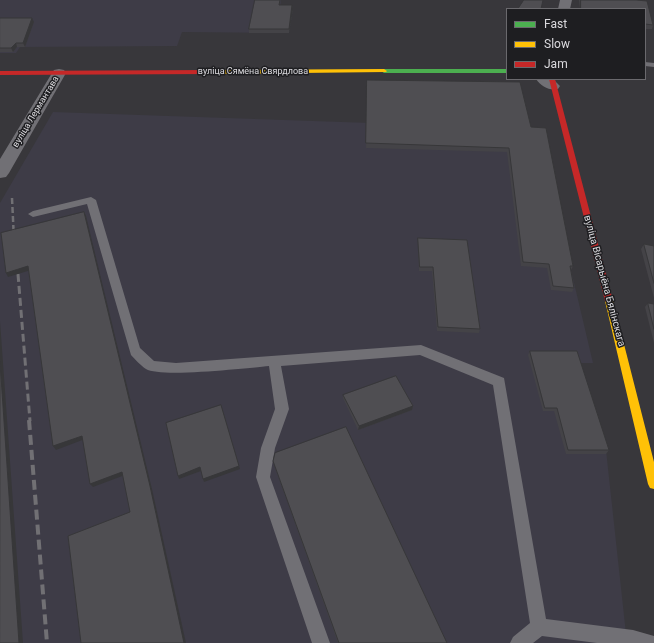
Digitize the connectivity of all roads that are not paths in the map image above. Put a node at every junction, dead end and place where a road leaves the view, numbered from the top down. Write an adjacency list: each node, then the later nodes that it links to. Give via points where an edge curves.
1 (506, 71): 3 (street, вуліца Сямёна Свярдлова)
2 (0, 73): 3 (street, вуліца Сямёна Свярдлова)
3 (59, 73): 5 (street, вуліца Лермантава)
4 (549, 81): 8 (street, вуліца Вісарыёна Бялінскага)
5 (0, 173)
6 (33, 214): 7 (lane, via 91,200 135,351 151,366 176,368)
7 (274, 360): 10 (lane, via 421,350 499,382); 11 (lane, via 282,409 268,448 264,476)
8 (652, 469): 9 (street, вуліца Вісарыёна Бялінскага)
9 (654, 484)
10 (539, 627): 12 (lane); 13 (lane)
11 (320, 643)
12 (519, 643)
13 (650, 643)

